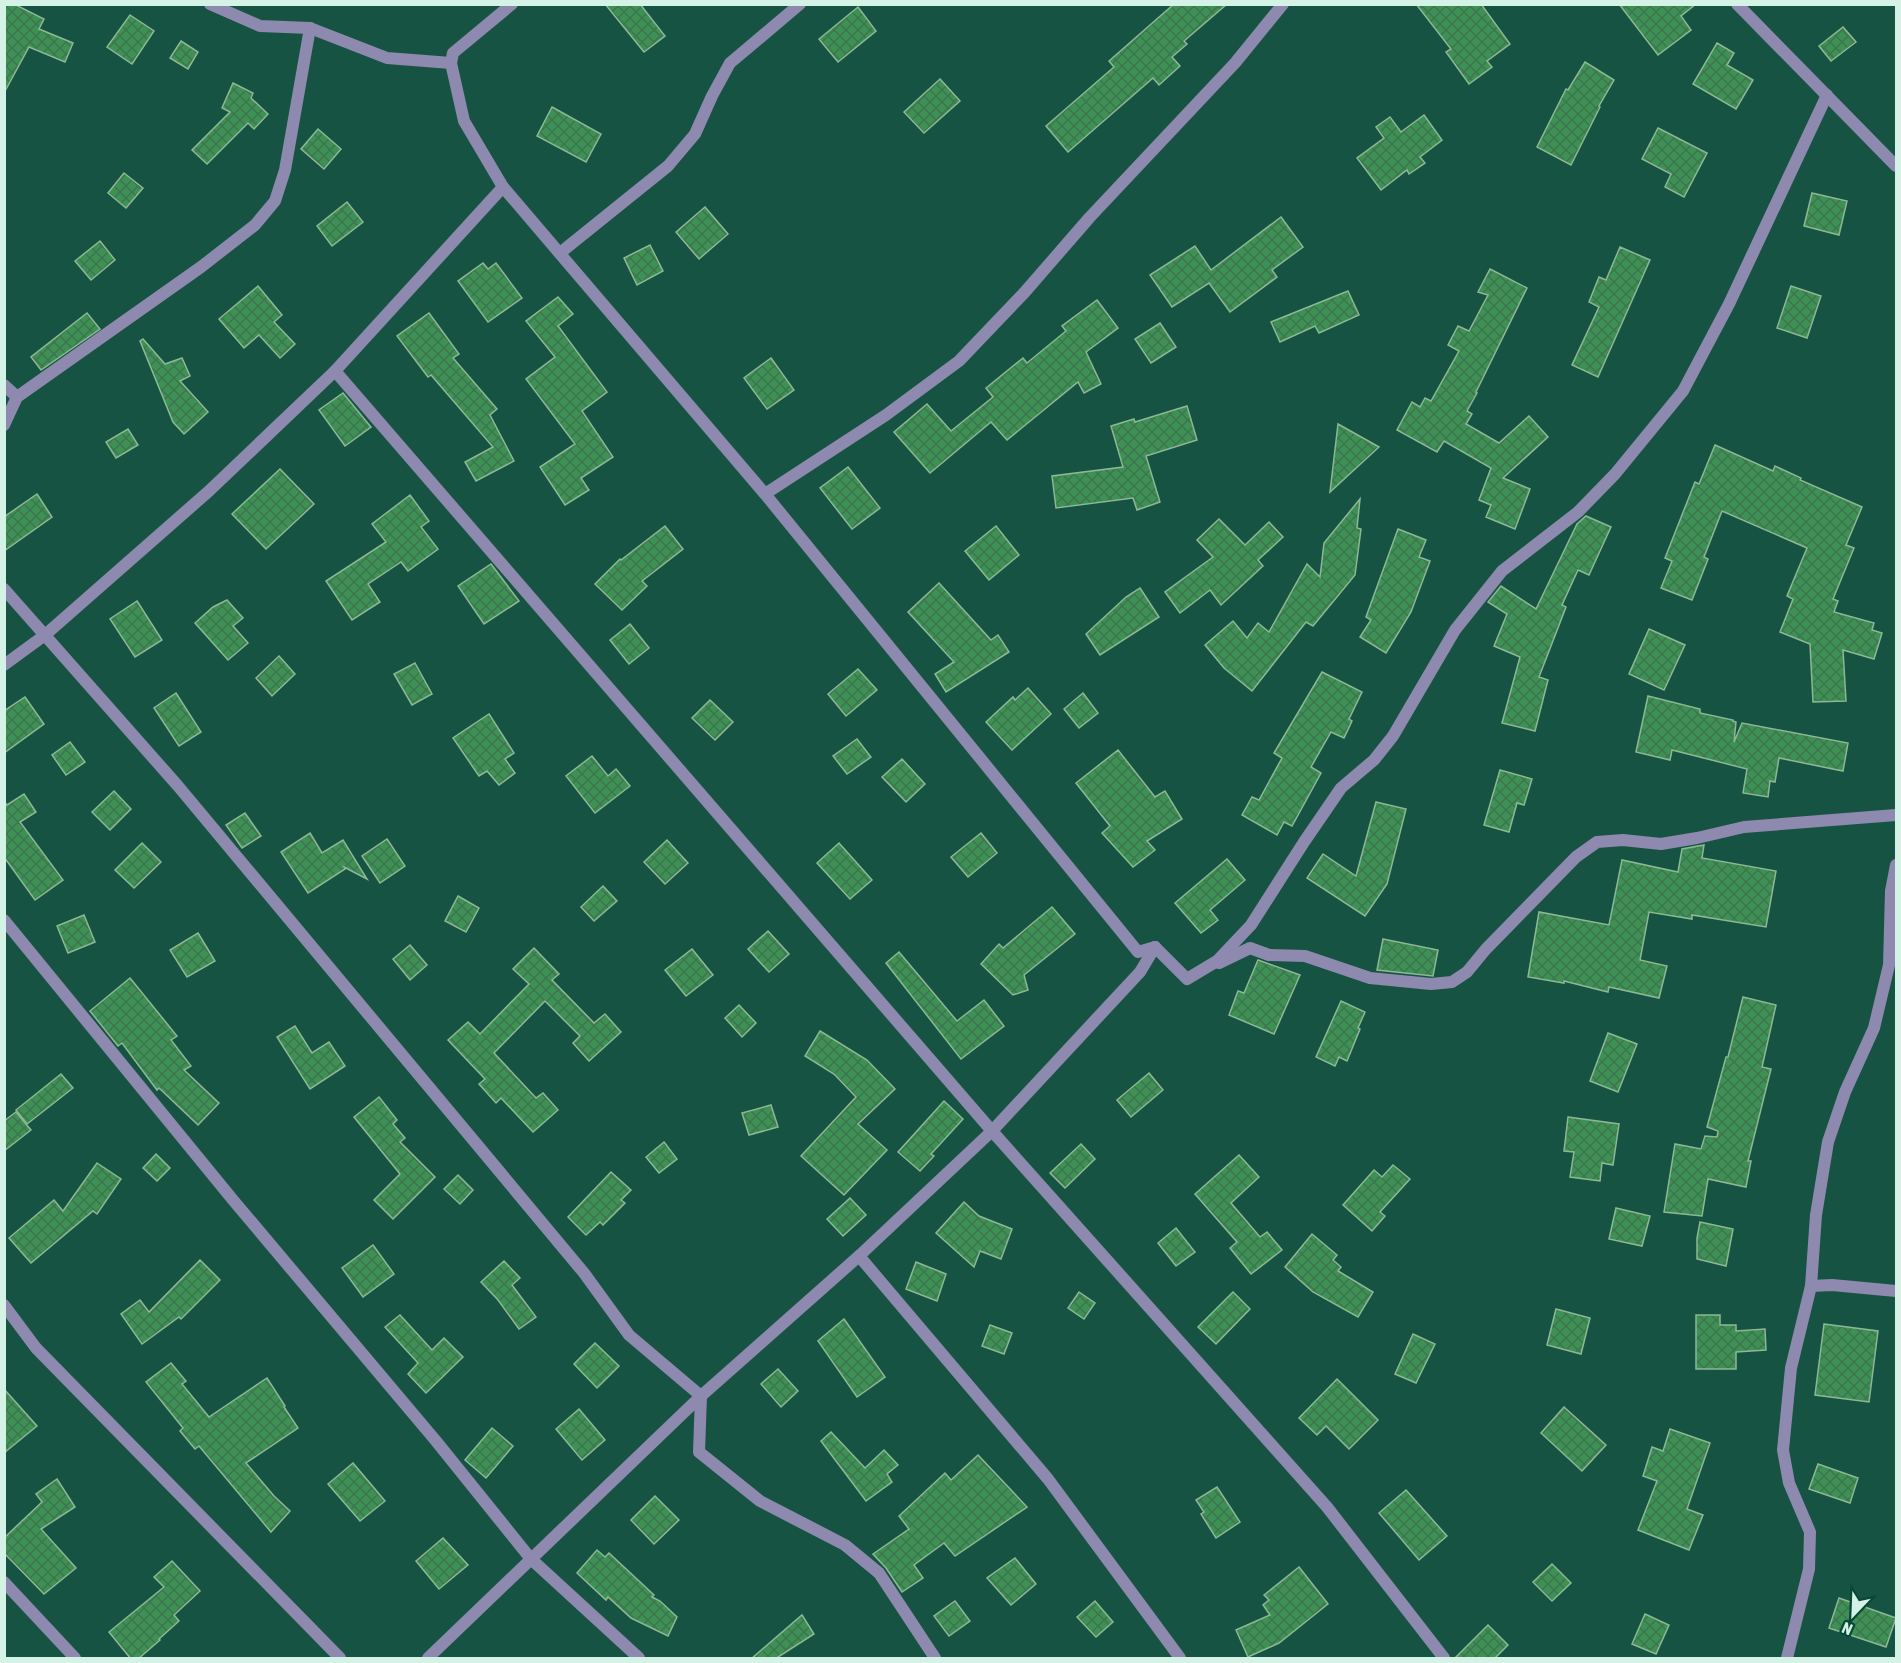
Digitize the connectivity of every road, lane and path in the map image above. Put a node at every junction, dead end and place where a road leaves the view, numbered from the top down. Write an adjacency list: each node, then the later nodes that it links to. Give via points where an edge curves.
1 (210, 4): 6 (street, via 261,26)
2 (512, 4): 7 (street, via 453,53)
3 (800, 4): 11 (street, via 730,63 695,134 668,166)
4 (1283, 4): 16 (street, via 1235,63 959,361 886,415)
5 (1737, 4): 8 (street)
6 (310, 28): 7 (street, via 387,58); 14 (street, via 285,170 275,201 255,225 201,267)
7 (451, 63): 10 (street, via 464,121)
8 (1827, 94): 9 (street); 25 (street, via 1729,304 1683,390 1616,474 1578,512 1502,571 1455,630 1393,736 1374,760 1341,788 1251,925 1217,961)
9 (1896, 166)
10 (503, 187): 11 (street); 12 (street)
11 (560, 253): 16 (street)
12 (335, 371): 18 (street, via 209,491); 26 (street)
13 (4, 386): 14 (street)
14 (17, 397): 15 (street)
15 (4, 425)
16 (765, 494): 24 (street, via 1138,952)
17 (4, 589): 18 (street)
18 (45, 635): 19 (street); 31 (street, via 193,804 584,1273 629,1335)
19 (4, 665)
20 (1896, 815): 25 (street, via 1743,827 1661,844 1597,842 1576,857 1467,972 1452,982 1431,984 1370,978 1305,956 1269,955 1250,948)
21 (1896, 865): 22 (street)
22 (1894, 892): 28 (street, via 1889,965 1874,1028 1828,1142 1816,1215)
23 (4, 920): 32 (street)
24 (1155, 947): 25 (street); 26 (street, via 1140,972)
25 (1187, 979)
26 (992, 1131): 27 (street); 40 (street, via 1327,1507)
27 (860, 1256): 31 (street); 39 (street, via 1048,1479)
28 (1811, 1286): 29 (street); 41 (street, via 1791,1368 1783,1450 1789,1483 1810,1532 1809,1569)
29 (1896, 1291)
30 (4, 1305): 35 (street, via 36,1348)
31 (701, 1396): 32 (street); 38 (street, via 699,1452 760,1501 845,1545 879,1573)
32 (531, 1559): 36 (street); 37 (street)
33 (4, 1582): 34 (street)
34 (75, 1659)
35 (340, 1659)
36 (428, 1659)
37 (639, 1659)
38 (935, 1659)
39 (1180, 1659)
40 (1444, 1659)
41 (1787, 1659)

